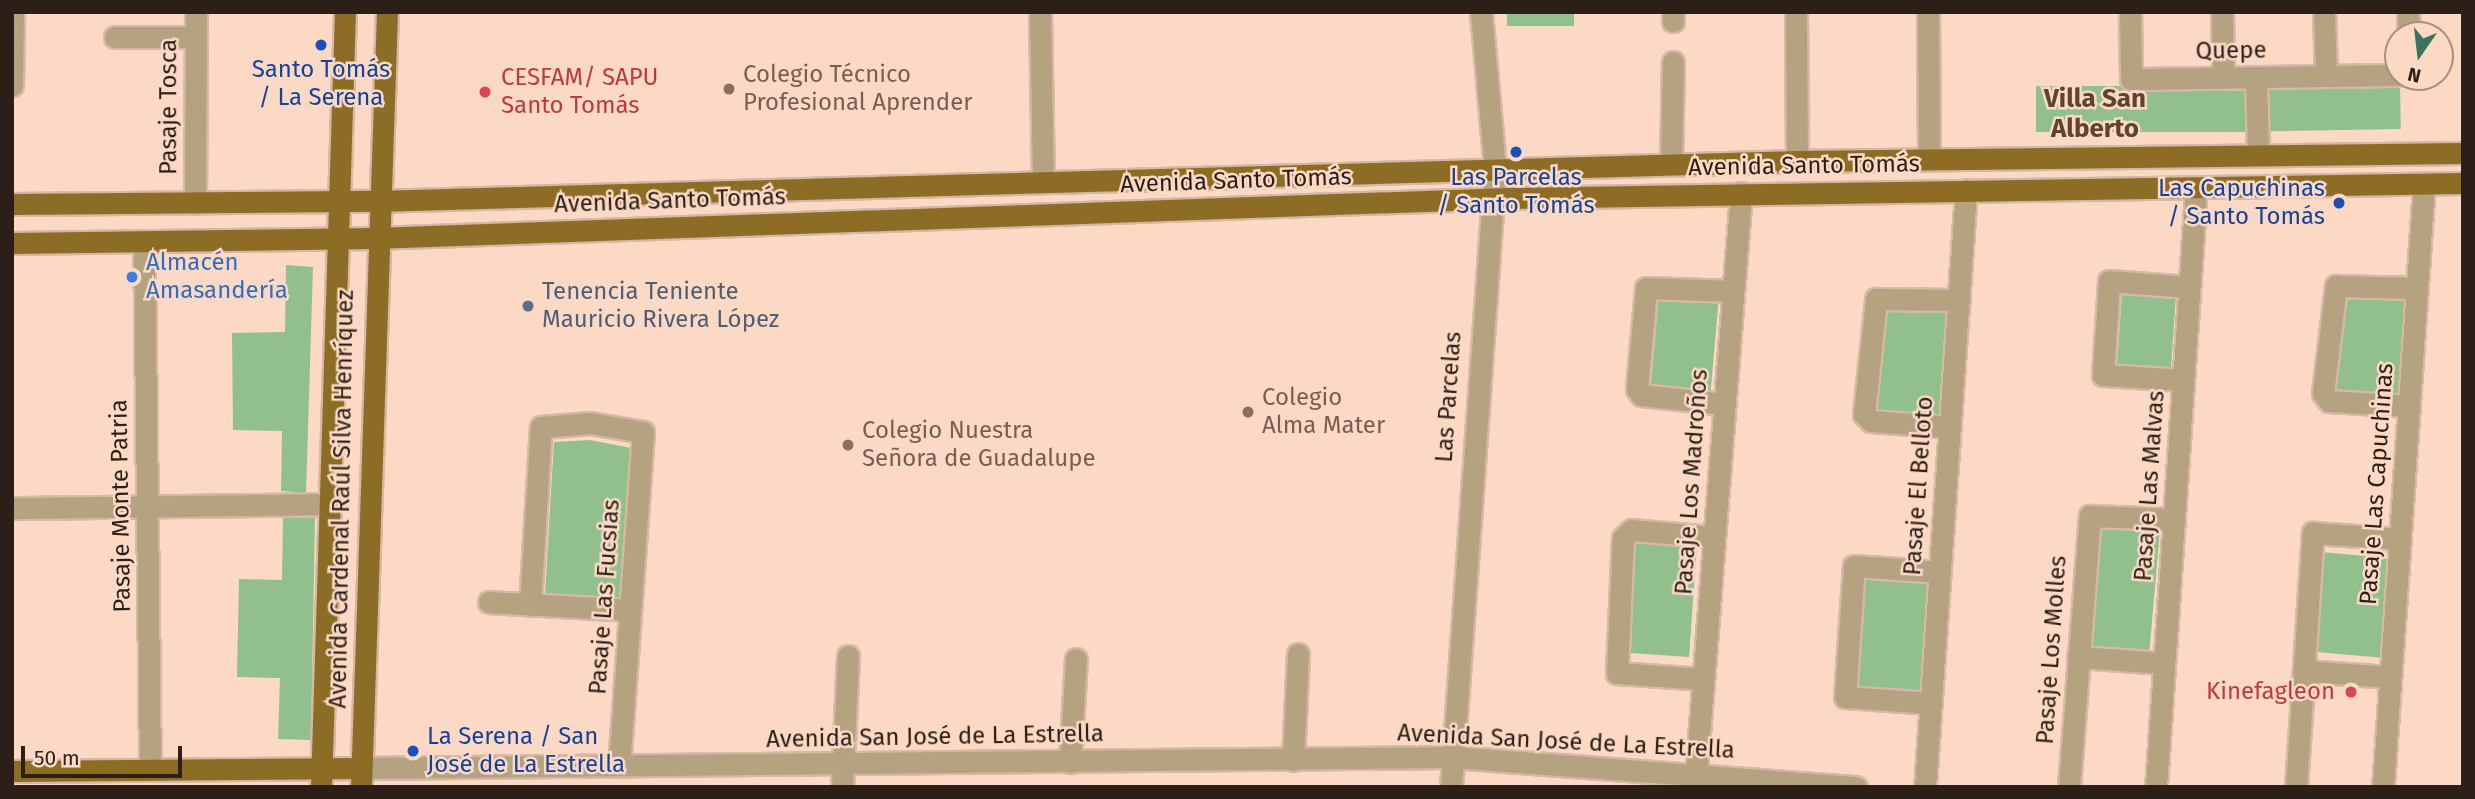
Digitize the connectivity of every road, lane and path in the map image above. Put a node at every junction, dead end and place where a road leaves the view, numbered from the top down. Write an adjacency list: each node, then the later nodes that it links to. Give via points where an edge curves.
1 (13, 12): 19 (street)
2 (196, 12): 13 (street, Pasaje Tosca)
3 (345, 12): 35 (main road, Avenida Cardenal Raúl Silva Henríquez)
4 (387, 12): 36 (main road, Avenida Cardenal Raúl Silva Henríquez)
5 (1040, 12): 26 (street)
6 (1481, 12): 25 (street, Las Parcelas)
7 (1796, 12): 23 (street)
8 (1928, 12): 22 (street)
9 (2130, 12): 18 (street, Quepe, via 2131,79)
10 (2222, 12): 18 (street)
11 (2324, 12): 16 (street)
12 (115, 37): 13 (street)
13 (196, 37): 33 (street, Pasaje Tosca)
14 (1673, 62): 24 (street)
15 (2384, 75): 16 (street, Quepe)
16 (2326, 76): 17 (street, Quepe)
17 (2256, 77): 18 (street, Quepe); 21 (street)
18 (2223, 78)
19 (12, 85)
20 (2463, 152): 21 (main road, Avenida Santo Tomás)
21 (2258, 154): 22 (main road, Avenida Santo Tomás)
22 (1929, 159): 23 (main road, Avenida Santo Tomás)
23 (1797, 161): 24 (main road, Avenida Santo Tomás)
24 (1671, 164): 25 (main road, Avenida Santo Tomás)
25 (1495, 169): 26 (main road, Avenida Santo Tomás); 32 (street, Las Parcelas)
26 (1043, 182): 36 (main road, Avenida Santo Tomás)
27 (2424, 184): 28 (main road, Avenida Santo Tomás); 29 (main road, Avenida Santo Tomás); 42 (street, Pasaje Las Capuchinas)
28 (2463, 184)
29 (2196, 189): 30 (main road, Avenida Santo Tomás); 41 (street, Pasaje Las Malvas)
30 (1966, 190): 31 (main road, Avenida Santo Tomás); 44 (street, Pasaje El Belloto)
31 (1741, 194): 32 (main road, Avenida Santo Tomás); 43 (street, Pasaje Los Madroños)
32 (1488, 199): 37 (main road, Avenida Santo Tomás); 68 (street, Las Parcelas)
33 (195, 202): 34 (main road, Avenida Santo Tomás); 35 (main road, Avenida Santo Tomás)
34 (12, 204)
35 (337, 207): 36 (main road, Avenida Santo Tomás); 38 (main road, Avenida Cardenal Raúl Silva Henríquez)
36 (376, 207): 37 (main road, Avenida Cardenal Raúl Silva Henríquez)
37 (374, 238): 38 (main road, Avenida Santo Tomás); 77 (main road, Avenida Cardenal Raúl Silva Henríquez)
38 (336, 239): 39 (main road, Avenida Santo Tomás); 49 (main road, Avenida Cardenal Raúl Silva Henríquez)
39 (144, 242): 40 (main road, Avenida Santo Tomás); 50 (street, Pasaje Monte Patria)
40 (12, 243)
41 (2189, 287): 45 (street, Pasaje Las Malvas); 45 (street, via 2109,281 2108,294 2103,375)
42 (2417, 288): 47 (street, Pasaje Las Capuchinas); 47 (street, via 2336,286 2323,393 2329,401)
43 (1733, 291): 46 (street, Pasaje Los Madroños); 46 (street, via 1650,287 1642,321 1638,393)
44 (1959, 300): 48 (street, Pasaje El Belloto); 48 (street, via 1877,299 1864,414 1871,421)
45 (2183, 380): 52 (street, Pasaje Las Malvas)
46 (1724, 404): 53 (street, Pasaje Los Madroños)
47 (2409, 406): 54 (street, Pasaje Las Capuchinas)
48 (1950, 427): 55 (street, Pasaje El Belloto)
49 (329, 504): 50 (street); 76 (main road, Avenida Cardenal Raúl Silva Henríquez)
50 (147, 506): 51 (street); 73 (street, Pasaje Monte Patria)
51 (12, 508)
52 (2174, 519): 61 (street, Pasaje Los Molles, via 2090,516); 63 (street, Pasaje Las Malvas)
53 (1714, 537): 66 (street, Pasaje Los Madroños); 66 (street, via 1632,530 1623,538 1617,673)
54 (2400, 539): 64 (street, via 2313,533); 65 (street, Pasaje Las Capuchinas)
55 (1940, 572): 67 (street, Pasaje El Belloto); 67 (street, via 1854,566 1845,697)
56 (489, 602): 57 (street)
57 (530, 605): 58 (street); 58 (street, Pasaje Las Fucsias, via 541,427 590,423 643,432)
58 (630, 610): 71 (street, Pasaje Las Fucsias)
59 (1298, 654): 69 (street)
60 (848, 656): 72 (street)
61 (2078, 657): 63 (street); 82 (street, Pasaje Los Molles)
62 (1076, 659): 70 (street)
63 (2164, 663): 83 (street, Pasaje Las Malvas)
64 (2304, 671): 65 (street); 84 (street)
65 (2390, 677): 85 (street, Pasaje Las Capuchinas)
66 (1703, 679): 75 (street, Pasaje Los Madroños)
67 (1931, 703): 81 (street, Pasaje El Belloto)
68 (1453, 758): 69 (street, Avenida San José de La Estrella); 75 (street, Avenida San José de La Estrella); 79 (street, Las Parcelas)
69 (1293, 760): 70 (street, Avenida San José de La Estrella)
70 (1070, 762): 72 (street, Avenida San José de La Estrella)
71 (619, 765): 72 (street, Avenida San José de La Estrella); 77 (street, Avenida San José de La Estrella)
72 (843, 765): 78 (street)
73 (150, 769): 74 (main road, Avenida San José de La Estrella); 76 (main road, Avenida San José de La Estrella)
74 (12, 771)
75 (1696, 775): 80 (street, Avenida San José de La Estrella)
76 (321, 777): 77 (main road, Avenida San José de La Estrella)
77 (361, 777)
78 (842, 787)
79 (1451, 787)
80 (1856, 787)
81 (1925, 787)
82 (2068, 787)
83 (2156, 787)
84 (2296, 787)
85 (2382, 787)

